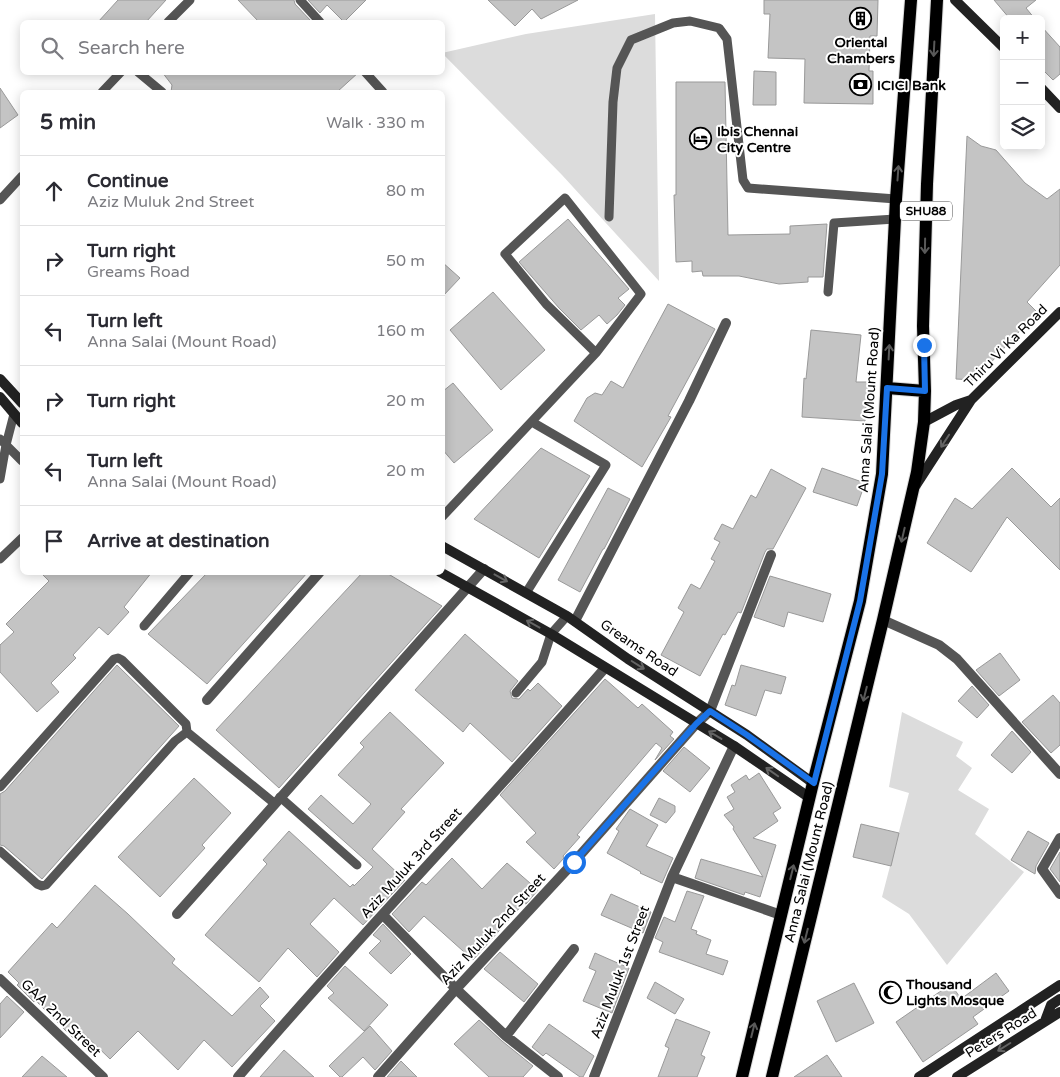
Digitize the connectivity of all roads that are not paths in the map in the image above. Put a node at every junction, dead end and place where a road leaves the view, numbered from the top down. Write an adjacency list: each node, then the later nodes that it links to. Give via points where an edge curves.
1 (190, 0): 6 (lane)
2 (300, 0): 7 (lane)
3 (911, 0): 18 (main road, Anna Salai (Mount Road) / SHU88, one-way to 3)
4 (937, 0): 28 (main road, Anna Salai (Mount Road) / SHU88, one-way to 28, via 927,184 923,326)
5 (955, 0): 8 (street)
6 (170, 20)
7 (318, 20)
8 (1000, 44)
9 (118, 75): 12 (lane)
10 (142, 75): 13 (lane)
11 (368, 75): 14 (lane)
12 (104, 90)
13 (160, 90)
14 (381, 90)
15 (1045, 92): 16 (street)
16 (1060, 108)
17 (20, 178): 19 (lane)
18 (896, 199): 20 (lane, via 748,188 743,180 727,40 719,28 690,21 631,40 617,68); 21 (main road, Anna Salai (Mount Road) / SHU88)
19 (0, 200)
20 (609, 217)
21 (895, 220): 22 (lane, via 834,223); 27 (main road, Anna Salai (Mount Road) / SHU88, one-way to 21)
22 (828, 292)
23 (1060, 312): 30 (street, Thiru Vi Ka Road)
24 (726, 323): 51 (street, via 689,401)
25 (596, 353): 25 (lane, via 546,304 504,254 565,198 641,294); 34 (lane)
26 (0, 379): 31 (street)
27 (887, 388): 28 (main road); 63 (main road, Anna Salai (Mount Road) / SHU88, via 882,474 860,601)
28 (925, 391): 35 (main road, Anna Salai (Mount Road) / SHU88)
29 (0, 398): 32 (street)
30 (972, 400): 35 (street); 39 (street, one-way to 39)
31 (20, 401)
32 (14, 414): 33 (street); 36 (lane)
33 (20, 422)
34 (532, 422): 40 (lane); 50 (lane, via 606,465)
35 (924, 422): 39 (main road, Anna Salai (Mount Road) / SHU88)
36 (3, 442): 37 (lane); 38 (lane)
37 (20, 459)
38 (0, 479)
39 (914, 488): 52 (main road, Anna Salai (Mount Road) / SHU88, one-way to 52)
40 (445, 514)
41 (20, 540): 44 (lane)
42 (445, 548): 45 (street, Greams Road)
43 (771, 555): 58 (street)
44 (0, 559)
45 (484, 569): 49 (street); 50 (street, Greams Road, one-way to 50)
46 (187, 575): 53 (lane)
47 (317, 575): 57 (street)
48 (445, 575): 49 (street)
49 (468, 588): 54 (street, one-way to 49); 66 (street)
50 (526, 593): 51 (street, Greams Road)
51 (571, 619): 54 (lane); 58 (street, Greams Road, one-way to 58)
52 (883, 620): 62 (street, via 939,645 957,659); 88 (main road, Anna Salai (Mount Road) / SHU88, one-way to 88)
53 (144, 626)
54 (551, 634): 55 (street); 56 (lane, via 542,662)
55 (605, 668): 59 (street); 73 (street, Aziz Muluk 3rd Street)
56 (516, 693)
57 (207, 700)
58 (710, 711): 59 (street, Aziz Muluk 2nd Street); 63 (street, Greams Road)
59 (696, 724): 61 (street, one-way to 59); 78 (street, Aziz Muluk 2nd Street)
60 (187, 732): 64 (lane, via 186,724 122,660 114,659); 66 (lane); 68 (lane, via 175,741 46,885 38,884)
61 (734, 746): 65 (street, one-way to 61); 70 (street, Aziz Muluk 1st Street)
62 (1060, 774)
63 (814, 783): 65 (main road, Anna Salai (Mount Road) / SHU88)
64 (0, 786)
65 (810, 798): 74 (main road, Anna Salai (Mount Road) / SHU88, one-way to 65)
66 (277, 800): 69 (lane); 72 (street)
67 (1060, 838): 71 (street, via 1042,868)
68 (0, 850)
69 (357, 865)
70 (672, 877): 74 (street); 86 (street, Aziz Muluk 1st Street)
71 (1060, 894)
72 (177, 914)
73 (383, 915): 78 (street); 83 (street, Aziz Muluk 3rd Street)
74 (781, 915): 87 (main road, Anna Salai (Mount Road) / SHU88, one-way to 74)
75 (574, 949): 81 (street)
76 (0, 979): 82 (street, GAA 2nd Street)
77 (1060, 985): 79 (street, Peters Road)
78 (456, 989): 81 (street); 84 (street, Aziz Muluk 2nd Street)
79 (1030, 1005): 80 (street); 89 (street, Peters Road)
80 (1057, 1005): 90 (street, Peters Road, one-way to 90, via 1045,1021)
81 (506, 1036): 85 (street)
82 (100, 1076)
83 (238, 1077)
84 (378, 1077)
85 (558, 1077)
86 (594, 1077)
87 (742, 1077)
88 (772, 1077)
89 (919, 1077)
90 (957, 1077)

